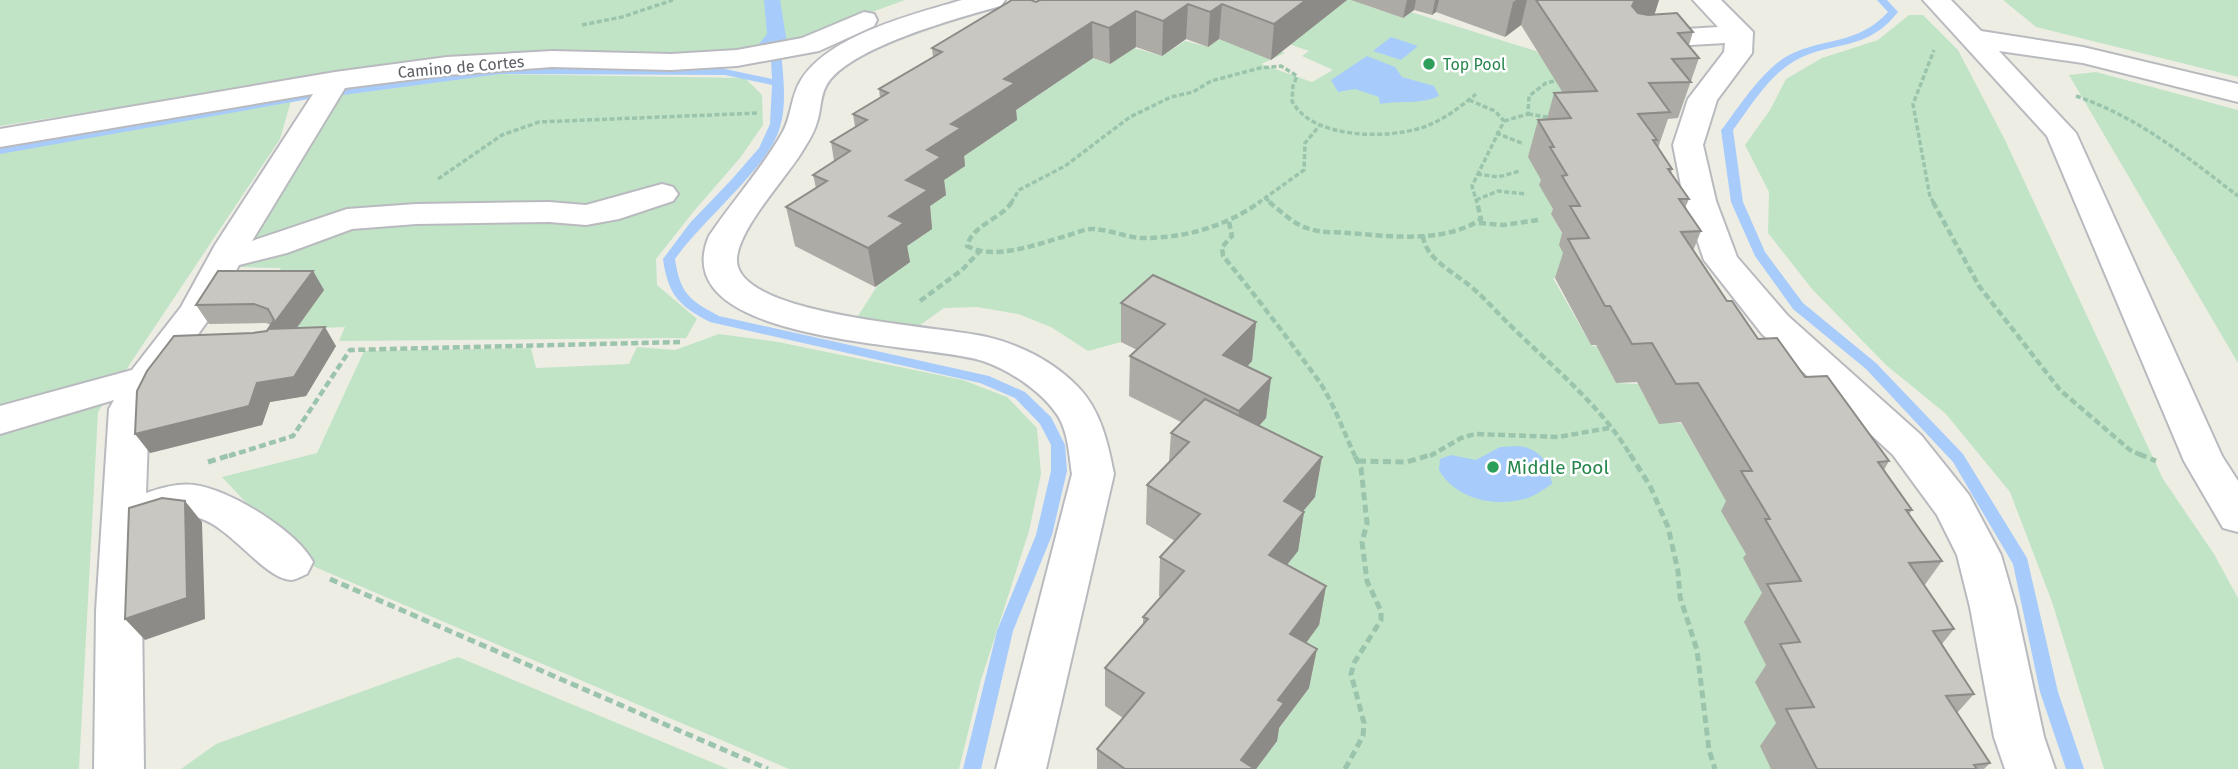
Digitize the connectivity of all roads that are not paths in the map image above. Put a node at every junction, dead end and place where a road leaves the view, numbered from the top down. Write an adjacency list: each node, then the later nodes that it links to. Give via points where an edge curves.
1 (917, 0): 8 (street, Camino de Cortes, via 809,45 737,58 447,66)
2 (992, 0): 21 (street, via 929,16 853,51 815,79 801,127 726,236 719,255 721,274 733,291 767,310 987,349 1030,368 1065,397 1087,433 1093,474)
3 (1706, 0): 5 (street)
4 (1936, 0): 6 (street)
5 (1739, 34): 7 (street); 22 (street, via 1738,53 1703,99 1688,145 1700,201 1721,260 1775,325 1907,445 1954,506 1979,555)
6 (1970, 37): 9 (street, via 2083,55); 18 (street, via 2061,133 2204,461)
7 (1637, 40)
8 (335, 81): 10 (street, Camino de Cortes); 12 (street)
9 (2238, 93)
10 (0, 138)
11 (662, 194): 12 (street, via 586,215 416,214 347,219 275,246)
12 (226, 257): 14 (street)
13 (215, 339): 14 (street)
14 (176, 340): 15 (street)
15 (143, 383): 16 (street, via 124,384); 17 (street, via 129,409)
16 (0, 420)
17 (123, 516): 19 (street, via 174,502 210,504); 20 (street)
18 (2238, 516)
19 (291, 562)
20 (119, 769)
21 (1021, 769)
22 (2030, 769)

